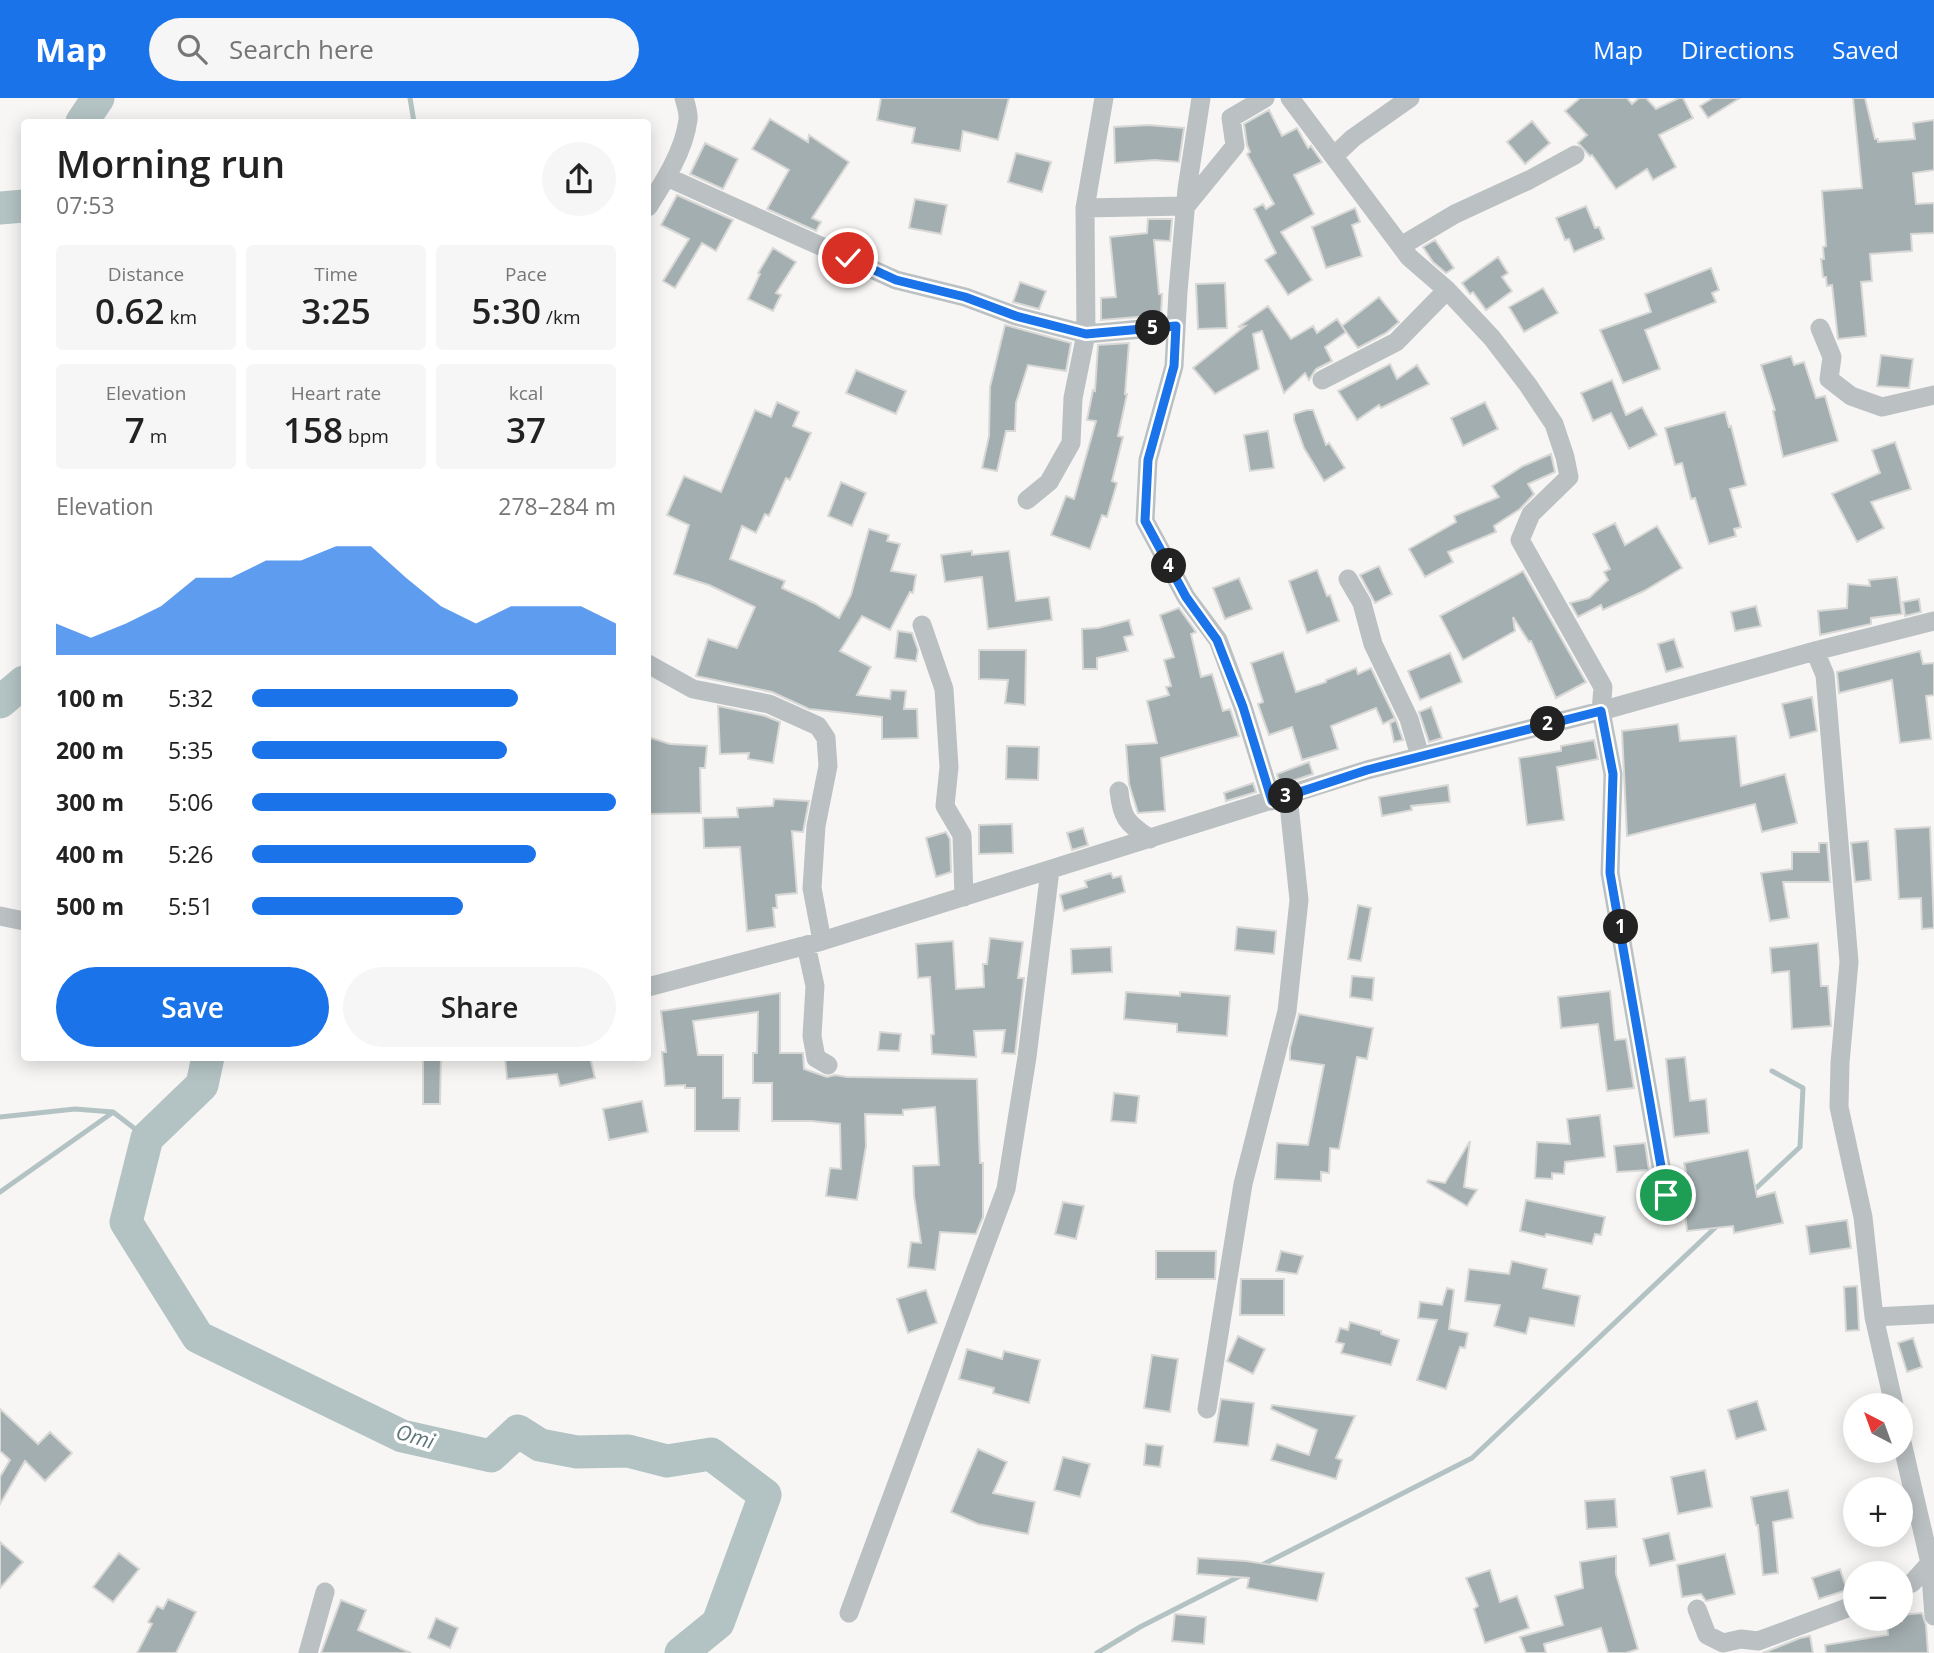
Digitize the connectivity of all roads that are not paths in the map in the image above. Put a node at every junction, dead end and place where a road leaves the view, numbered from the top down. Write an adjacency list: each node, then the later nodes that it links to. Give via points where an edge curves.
1 (684, 98): 9 (street, via 689,118)
2 (1104, 98): 12 (street)
3 (1200, 98): 11 (street)
4 (1265, 98): 11 (street, via 1231,118 1235,146)
5 (1290, 98): 8 (street)
6 (1410, 98): 8 (street)
7 (1575, 155): 13 (street)
8 (1334, 156): 13 (street)
9 (667, 177): 10 (street); 17 (street, via 896,280)
10 (651, 202)
11 (1186, 206): 12 (street); 15 (street)
12 (1084, 208): 17 (street)
13 (1401, 246): 14 (street)
14 (1447, 290): 18 (street, via 1396,342); 26 (street, via 1492,338 1554,424 1569,477 1531,514 1520,540 1603,687)
15 (1176, 326): 17 (street); 29 (street, via 1174,366 1148,460 1145,521 1186,597 1217,640)
16 (1820, 328): 19 (street, via 1832,357 1829,379 1851,396 1882,407)
17 (1086, 334): 20 (street, via 1073,398 1071,443 1049,482)
18 (1322, 380)
19 (1934, 395)
20 (1027, 500)
21 (1348, 579): 27 (street, via 1362,603 1373,643 1409,719)
22 (1934, 621): 24 (street)
23 (922, 625): 32 (street, via 944,689 949,767 945,806 962,835)
24 (1815, 651): 26 (street); 40 (street, via 1825,675 1849,962 1839,1107 1863,1217)
25 (651, 666): 35 (street, via 693,689 769,704 818,726 826,738 828,765 816,826 812,888)
26 (1601, 711): 27 (street); 38 (street, via 1613,774 1610,873)
27 (1420, 756): 29 (street)
28 (1119, 792): 30 (street, via 1121,813)
29 (1280, 798): 30 (street); 42 (street, via 1299,900 1287,1011 1243,1184)
30 (1150, 839): 31 (street)
31 (1050, 870): 32 (street); 49 (street, via 1006,1189)
32 (964, 897): 35 (street)
33 (0, 916): 34 (street)
34 (21, 920)
35 (814, 944): 36 (street); 37 (street, via 812,1036 816,1058)
36 (651, 986)
37 (828, 1065)
38 (1666, 1195)
39 (1934, 1314): 40 (street)
40 (1874, 1317): 41 (street)
41 (1891, 1393)
42 (1207, 1409)
43 (1907, 1463): 44 (street)
44 (1930, 1563): 45 (street); 50 (street)
45 (1913, 1582)
46 (325, 1592): 51 (street)
47 (1697, 1609): 48 (street, via 1707,1635 1723,1643 1758,1641)
48 (1843, 1609)
49 (849, 1613)
50 (1934, 1616)
51 (308, 1653)

